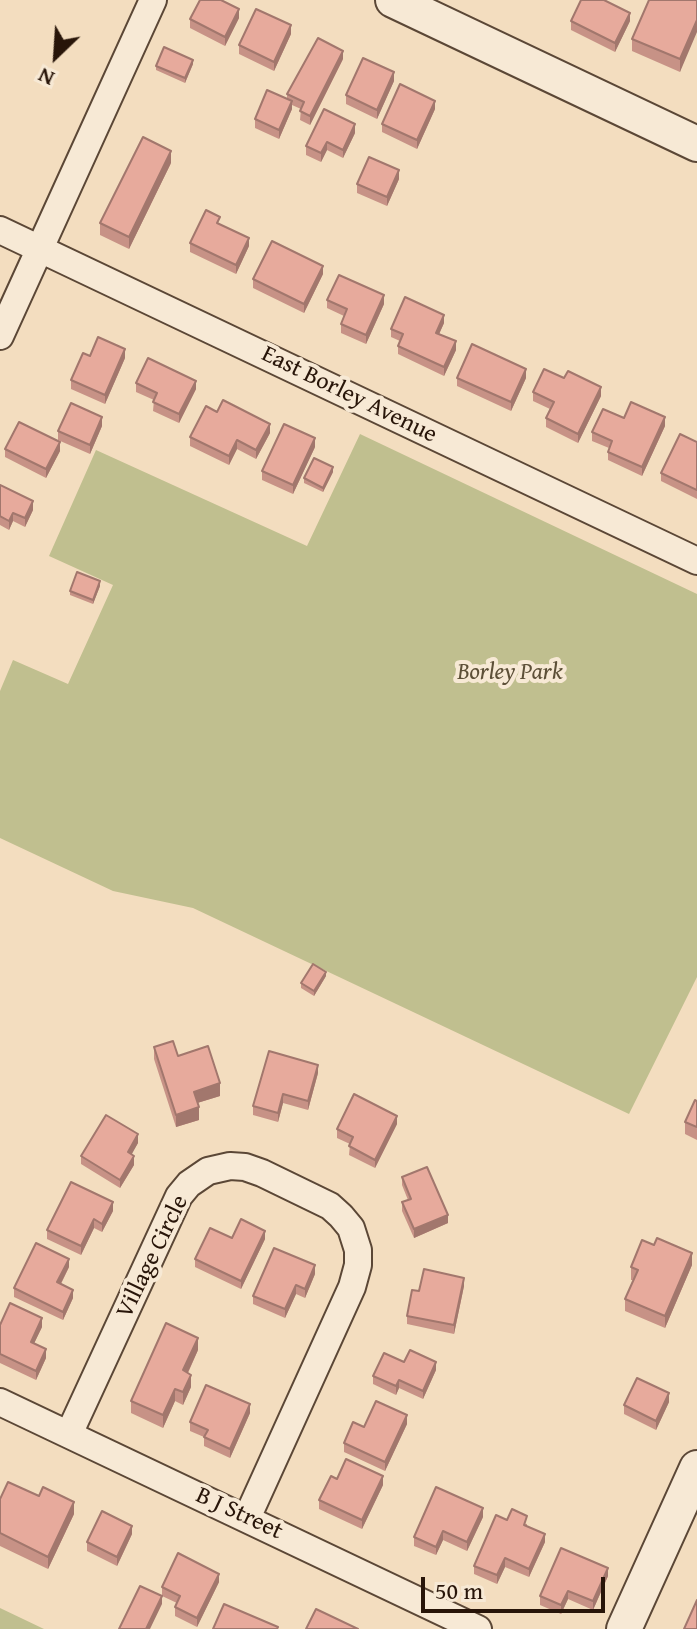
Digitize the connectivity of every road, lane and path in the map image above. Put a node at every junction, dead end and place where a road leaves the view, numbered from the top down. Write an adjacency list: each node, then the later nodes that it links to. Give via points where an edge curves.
1 (153, 0): 5 (street)
2 (393, 0): 3 (street)
3 (697, 144)
4 (0, 230): 5 (street, East Borley Avenue)
5 (39, 249): 6 (street); 7 (street, East Borley Avenue)
6 (0, 336)
7 (697, 561)
8 (0, 1402): 9 (street, B J Street)
9 (69, 1434): 11 (street, B J Street); 11 (street, Village Circle, via 179,1196 208,1171 230,1166 262,1173 341,1216 351,1228 358,1265)
10 (697, 1468): 13 (street)
11 (247, 1518): 12 (street, B J Street)
12 (478, 1629)
13 (624, 1629)

